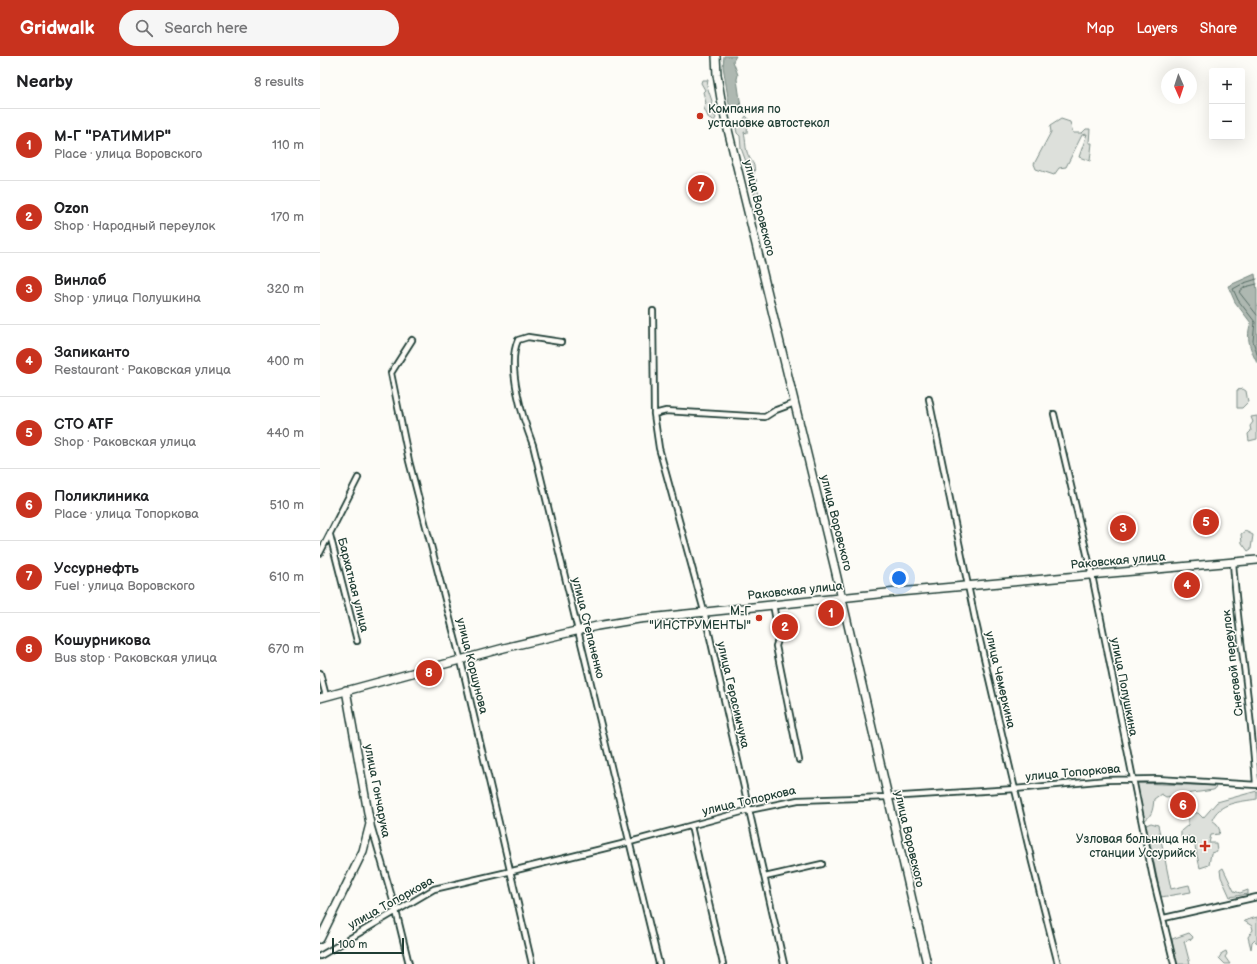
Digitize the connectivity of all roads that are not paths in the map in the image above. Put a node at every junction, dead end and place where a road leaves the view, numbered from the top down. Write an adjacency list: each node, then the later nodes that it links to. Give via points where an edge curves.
1 (716, 56): 6 (main road, улица Воровского, via 719,90)
2 (653, 312): 7 (street, улица Герасимчука)
3 (412, 340): 21 (street, улица Коршунова, via 391,373 409,461)
4 (561, 342): 19 (street, улица Степаненко, via 520,338 514,350 513,369)
5 (928, 399): 15 (street, улица Чемеркина)
6 (795, 403): 7 (street, via 765,417 666,411); 16 (main road, улица Воровского)
7 (654, 414): 18 (street, улица Герасимчука, via 659,448)
8 (1054, 414): 14 (street, улица Полушкина)
9 (358, 478): 10 (street)
10 (330, 535): 11 (street); 20 (street, Бархатная улица)
11 (320, 553)
12 (1257, 560): 13 (main road, Раковская улица)
13 (1233, 562): 14 (main road, Раковская улица); 27 (street, Снеговой переулок)
14 (1092, 575): 15 (main road, Раковская улица); 26 (street, улица Полушкина)
15 (969, 586): 16 (main road, Раковская улица); 28 (street, улица Чемеркина)
16 (842, 597): 17 (main road, Раковская улица); 29 (main road, улица Воровского)
17 (773, 604): 18 (main road, Раковская улица); 25 (street, via 779,637 776,646)
18 (704, 611): 19 (main road, Раковская улица); 30 (street, улица Герасимчука)
19 (578, 630): 21 (main road, Раковская улица); 33 (street, улица Степаненко)
20 (357, 641)
21 (461, 661): 23 (main road, Раковская улица); 35 (street, улица Коршунова)
22 (320, 673): 24 (street)
23 (346, 690): 24 (main road, Раковская улица); 31 (main road, улица Гончарука)
24 (323, 697)
25 (799, 760)
26 (1132, 779): 27 (street, улица Топоркова); 28 (street, улица Топоркова); 39 (street, улица Полушкина)
27 (1256, 785)
28 (1015, 789): 29 (street, улица Топоркова); 48 (street, улица Чемеркина)
29 (888, 797): 30 (street, улица Топоркова, via 798,800); 47 (main road, улица Воровского)
30 (749, 810): 32 (street, улица Топоркова); 36 (street, улица Герасимчука)
31 (370, 824): 38 (street, улица Гончарука); 40 (main road, улица Топоркова, via 363,851)
32 (691, 826): 33 (street, улица Топоркова); 45 (street)
33 (630, 842): 35 (street, улица Топоркова); 44 (street, улица Степаненко)
34 (822, 864): 36 (street)
35 (512, 871): 38 (street, улица Топоркова, via 434,889); 43 (street, улица Коршунова)
36 (765, 877): 46 (street, улица Герасимчука)
37 (1257, 897): 39 (street)
38 (396, 911): 41 (street, улица Топоркова); 42 (street, улица Гончарука)
39 (1164, 918): 49 (street, улица Полушкина)
40 (320, 939)
41 (320, 956)
42 (409, 964)
43 (532, 964)
44 (659, 964)
45 (723, 964)
46 (784, 964)
47 (926, 964)
48 (1058, 964)
49 (1174, 964)

